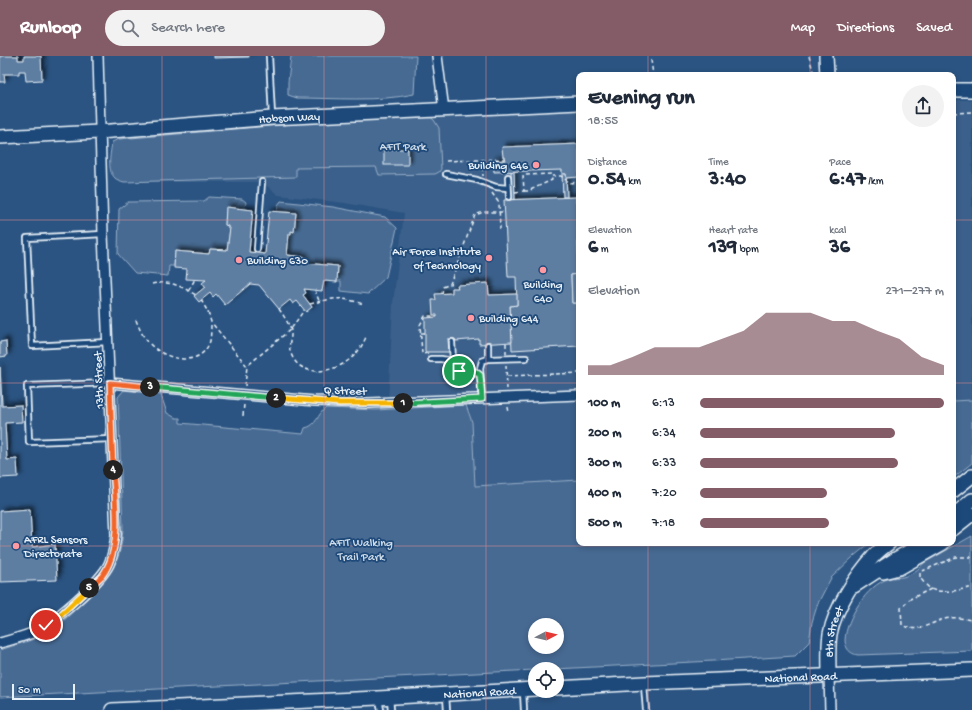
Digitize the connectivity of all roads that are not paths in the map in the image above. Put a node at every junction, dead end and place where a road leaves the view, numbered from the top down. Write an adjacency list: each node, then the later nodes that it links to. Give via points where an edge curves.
1 (98, 56): 11 (street, 13th Street)
2 (270, 56): 10 (lane)
3 (437, 56): 9 (street)
4 (826, 56): 5 (street)
5 (827, 72)
6 (956, 90): 7 (street)
7 (972, 90)
8 (576, 103): 9 (street, Hobson Way)
9 (444, 110): 10 (street, Hobson Way)
10 (272, 118): 11 (street, Hobson Way)
11 (99, 132): 12 (street, Hobson Way); 16 (street, 13th Street)
12 (0, 137)
13 (446, 174): 14 (lane, via 483,182 508,192)
14 (508, 176)
15 (262, 182): 17 (lane)
16 (103, 234): 18 (street, 13th Street); 18 (lane, via 27,238 32,346)
17 (257, 249)
18 (108, 342): 28 (street, 13th Street)
19 (452, 342): 26 (lane)
20 (488, 344): 25 (lane)
21 (437, 352): 22 (lane)
22 (438, 358): 24 (lane); 26 (lane)
23 (526, 358): 25 (lane)
24 (431, 359)
25 (488, 359): 27 (lane, via 480,364)
26 (453, 361): 27 (lane, via 459,371 476,372)
27 (480, 375): 30 (lane)
28 (110, 383): 30 (street, Q Street, via 339,403 388,404); 31 (street, 13th Street); 31 (lane, via 27,386 29,442)
29 (576, 395): 30 (street, Q Street)
30 (482, 399)
31 (112, 439): 45 (street, 13th Street, via 116,534 109,565 102,576 58,617 33,633)
32 (972, 476): 33 (street)
33 (956, 489)
34 (972, 500): 36 (street)
35 (972, 507): 36 (street)
36 (960, 519): 37 (street)
37 (956, 529)
38 (886, 546): 44 (street, 8th Street, via 874,556)
39 (909, 546): 43 (street, via 894,555)
40 (919, 546): 43 (street)
41 (927, 546): 43 (street)
42 (938, 546): 43 (street, via 899,568)
43 (873, 575): 44 (street)
44 (849, 589): 47 (street, 8th Street, via 838,609 830,633)
45 (0, 643)
46 (972, 670): 47 (street, National Road)
47 (829, 676): 48 (street, National Road); 60 (street)
48 (644, 683): 49 (street, National Road); 59 (lane)
49 (564, 688)
50 (528, 689): 52 (street, National Road)
51 (528, 693): 58 (lane)
52 (445, 694): 53 (street, National Road); 57 (lane)
53 (383, 702): 54 (street, National Road); 56 (lane)
54 (238, 707): 55 (street, National Road)
55 (112, 710)
56 (391, 710)
57 (447, 710)
58 (524, 710)
59 (646, 710)
60 (830, 710)

